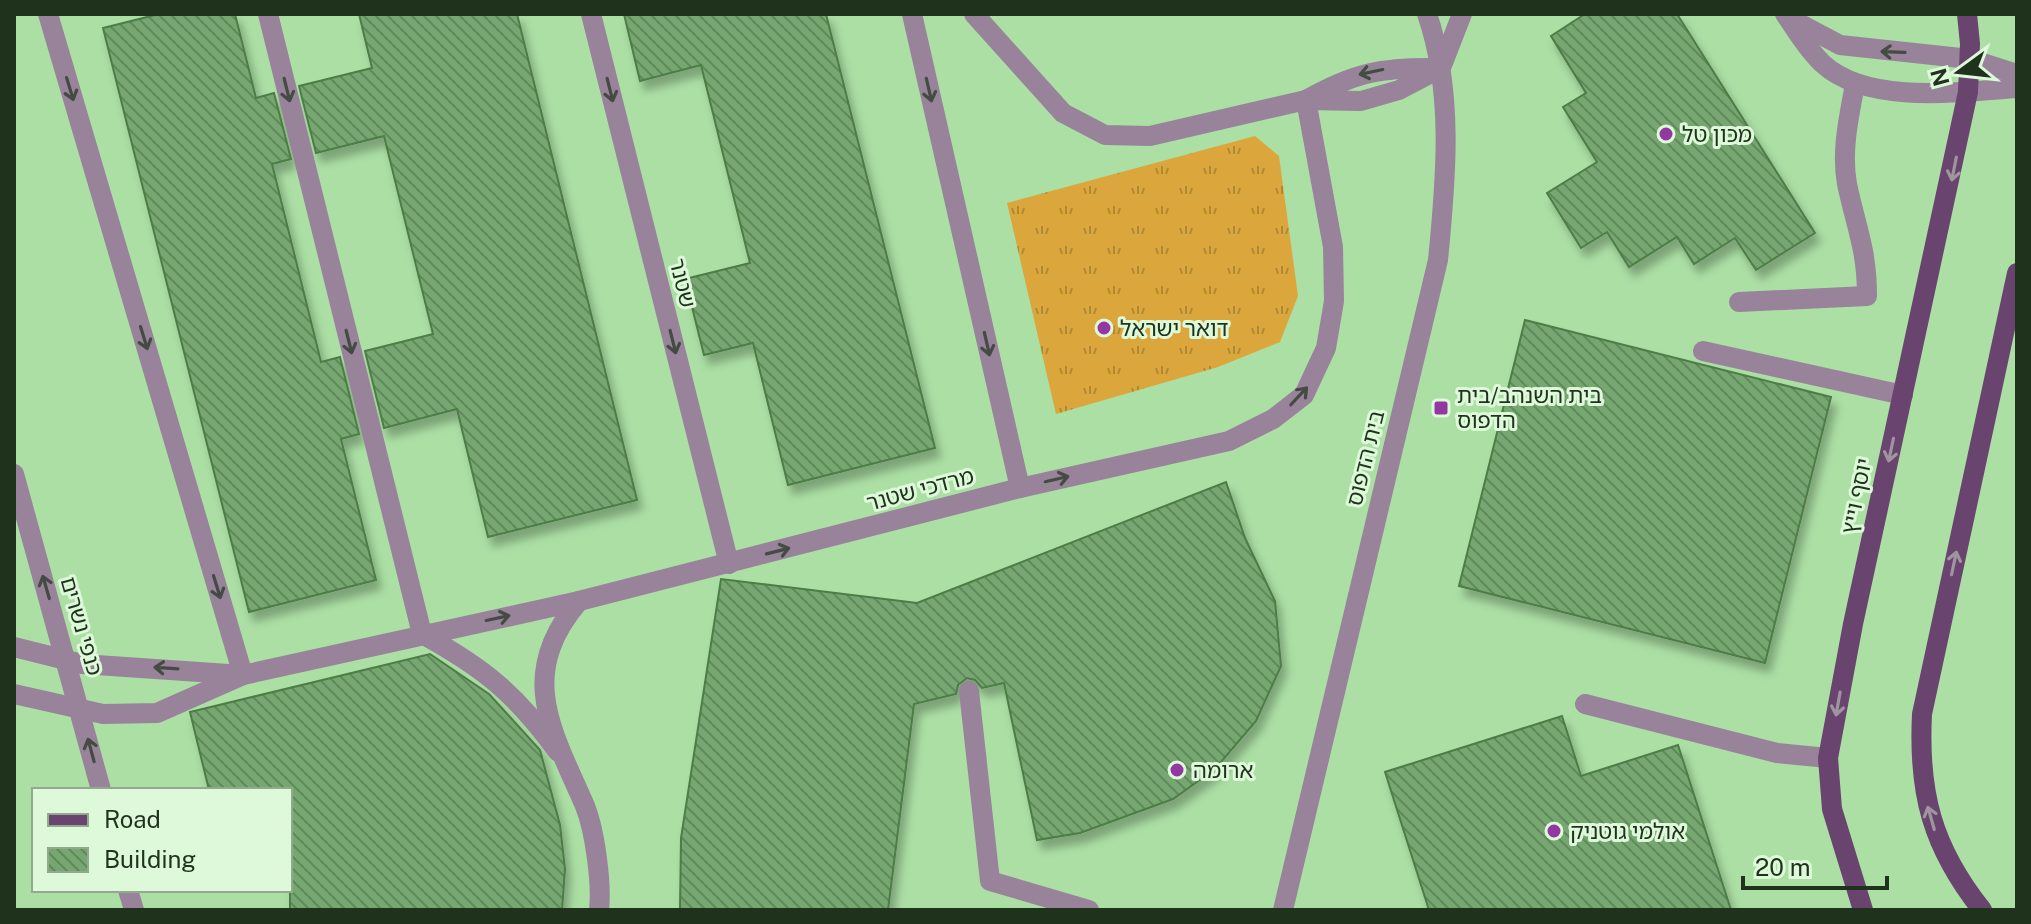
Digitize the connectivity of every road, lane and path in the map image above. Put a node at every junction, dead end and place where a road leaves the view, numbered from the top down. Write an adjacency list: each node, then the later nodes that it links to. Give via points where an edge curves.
1 (48, 14): 28 (street, one-way to 28)
2 (268, 14): 25 (street, one-way to 25)
3 (591, 14): 23 (street, שטנר, one-way to 23)
4 (912, 14): 22 (street, one-way to 22)
5 (974, 14): 16 (street, via 1063,113 1105,135 1150,136)
6 (1427, 14): 11 (street, בית הדפוס)
7 (1462, 14): 11 (street)
8 (1786, 14): 10 (street, one-way to 8, via 1840,45); 13 (street, via 1825,66)
9 (1967, 14): 10 (main road, יוסף וייץ)
10 (1970, 59): 12 (street); 15 (main road, יוסף וייץ)
11 (1441, 68): 16 (street, via 1378,97); 38 (street, בית הדפוס, via 1447,176 1438,260)
12 (2017, 74)
13 (1855, 84): 15 (street); 18 (street, via 1845,156 1867,261 1867,296)
14 (2017, 88): 15 (street)
15 (1968, 92): 20 (main road, יוסף וייץ, one-way to 20)
16 (1306, 100): 22 (street, מרדכי שטנר, one-way to 16, via 1229,441 1273,419 1304,395 1326,348 1334,301 1333,247)
17 (2017, 273): 40 (main road, one-way to 17, via 1939,846 1920,759 1922,714)
18 (1739, 302)
19 (1703, 351): 20 (street)
20 (1903, 395): 34 (main road, יוסף וייץ, one-way to 34)
21 (14, 474): 27 (street, כנפי נשרים, one-way to 21)
22 (1020, 488): 23 (street, מרדכי שטנר, one-way to 22)
23 (729, 564): 24 (street, מרדכי שטנר)
24 (579, 601): 25 (street, מרדכי שטנר, one-way to 24); 33 (street, via 561,622 545,657 543,699)
25 (422, 634): 28 (street, מרדכי שטנר); 33 (street, via 493,677 531,714)
26 (14, 647): 27 (street, מרדכי שטנר)
27 (67, 662): 28 (street, מרדכי שטנר, one-way to 27); 32 (street, כנפי נשרים)
28 (243, 675): 32 (street, מרדכי שטנר, via 157,713)
29 (969, 691): 37 (street, via 990,881)
30 (14, 694): 32 (street, מרדכי שטנר)
31 (1585, 704): 34 (street, via 1777,753)
32 (80, 711): 35 (street, כנפי נשרים, one-way to 32)
33 (558, 752): 36 (street, via 586,810 601,893)
34 (1828, 758): 39 (main road, יוסף וייץ, via 1832,809)
35 (100, 788)
36 (599, 910)
37 (1089, 910)
38 (1283, 910)
39 (1863, 910)
40 (1982, 910)

